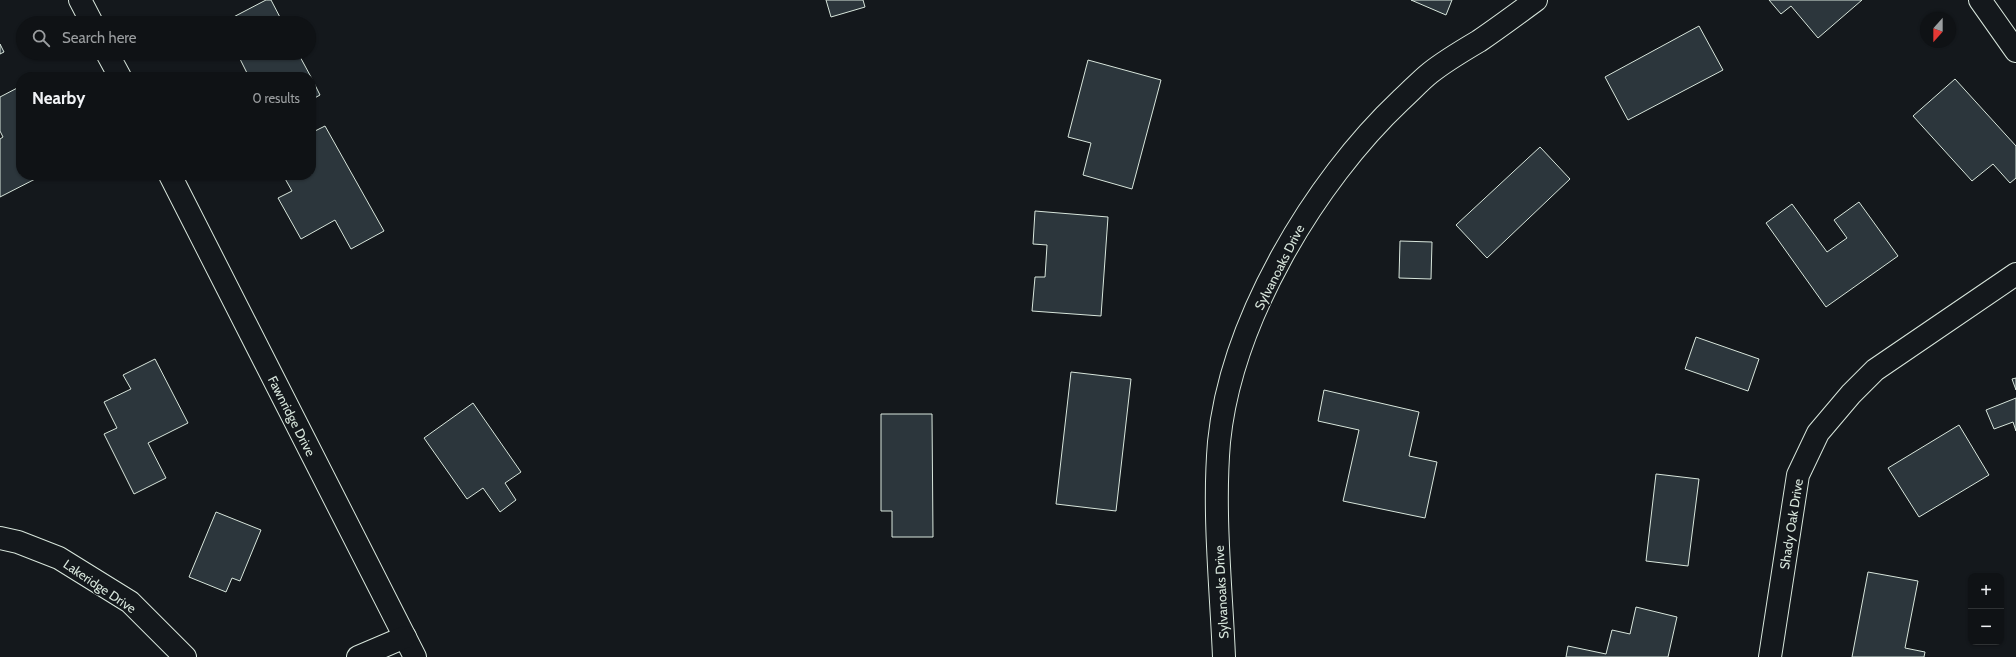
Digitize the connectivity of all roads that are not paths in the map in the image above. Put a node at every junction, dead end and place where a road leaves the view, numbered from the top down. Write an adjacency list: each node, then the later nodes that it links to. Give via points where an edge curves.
1 (80, 0): 4 (street)
2 (1536, 0): 15 (street, Sylvanoaks Drive, via 1429,74 1380,120 1328,183 1299,226 1267,285 1240,352 1219,440 1216,485)
3 (1980, 0): 5 (street)
4 (88, 16)
5 (2016, 51)
6 (111, 60): 7 (street)
7 (117, 72)
8 (173, 180): 11 (street, Fawnridge Drive)
9 (2016, 274): 16 (street, Shady Oak Drive, via 1875,370 1818,433 1798,475)
10 (0, 538): 12 (street, Lakeridge Drive, via 59,558 130,602)
11 (405, 637): 13 (street); 14 (street, Fawnridge Drive)
12 (185, 657)
13 (358, 657)
14 (415, 657)
15 (1224, 657)
16 (1770, 657)

